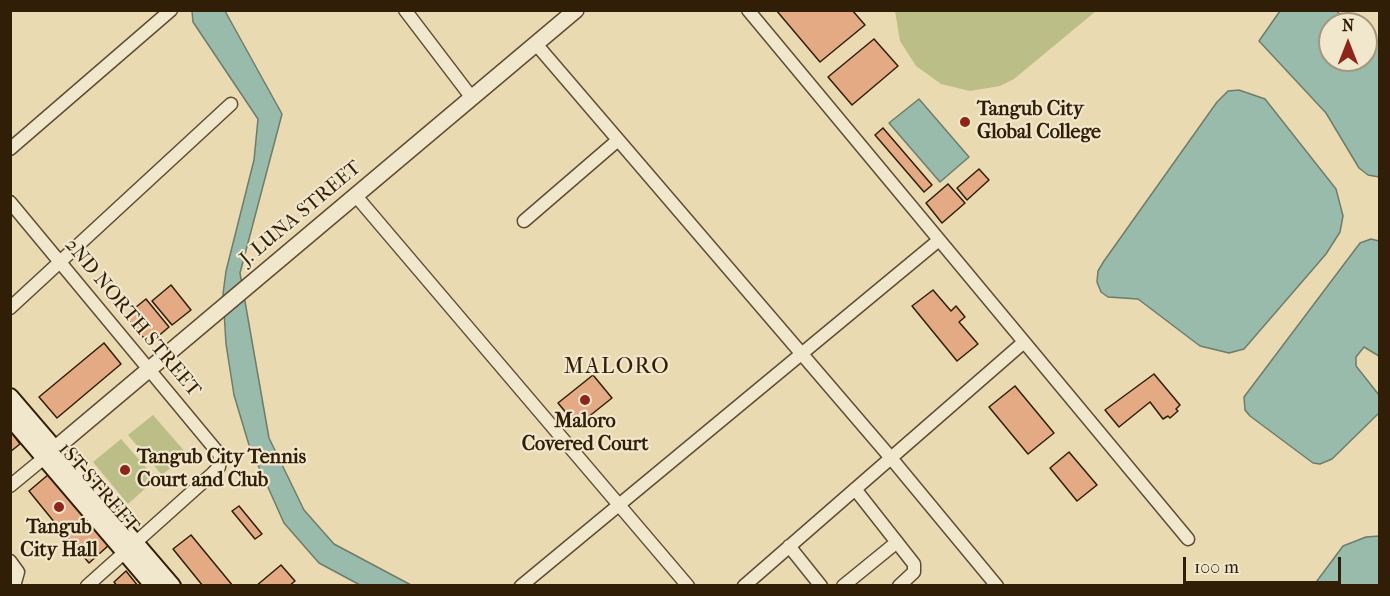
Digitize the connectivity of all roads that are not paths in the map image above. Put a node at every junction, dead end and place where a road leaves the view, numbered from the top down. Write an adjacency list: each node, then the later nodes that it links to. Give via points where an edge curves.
1 (171, 10): 9 (street)
2 (405, 10): 6 (street)
3 (576, 10): 5 (street, J. LUNA STREET)
4 (748, 10): 13 (street)
5 (536, 44): 6 (street, J. LUNA STREET); 8 (street)
6 (472, 98): 10 (street, J. LUNA STREET)
7 (231, 104): 14 (street)
8 (618, 140): 12 (street); 17 (street)
9 (10, 149)
10 (356, 196): 18 (street, J. LUNA STREET); 25 (street)
11 (10, 202): 14 (street, 2ND NORTH STREET)
12 (524, 221)
13 (939, 240): 16 (street); 17 (street)
14 (60, 262): 15 (street); 18 (street, 2ND NORTH STREET)
15 (10, 308)
16 (1024, 342): 22 (street); 26 (street)
17 (801, 354): 22 (street); 25 (street)
18 (150, 369): 21 (street, J. LUNA STREET); 29 (street, 2ND NORTH STREET, via 216,448 221,461 212,474)
19 (10, 397): 21 (main road, 1ST STREET)
20 (10, 417): 21 (main road, 1ST STREET)
21 (49, 453): 23 (street); 29 (main road, 1ST STREET)
22 (891, 458): 24 (street); 41 (street)
23 (10, 486)
24 (855, 489): 27 (street); 28 (street)
25 (618, 505): 35 (street); 36 (street)
26 (1188, 539)
27 (897, 542): 39 (street); 40 (street, via 915,569)
28 (789, 546): 37 (street); 38 (street)
29 (130, 548): 32 (street); 33 (main road, 1ST STREET); 34 (main road, 1ST STREET)
30 (10, 561): 31 (street, via 18,572)
31 (14, 585)
32 (87, 585)
33 (154, 585)
34 (172, 585)
35 (521, 585)
36 (688, 585)
37 (744, 585)
38 (821, 585)
39 (843, 585)
40 (899, 585)
41 (997, 585)

